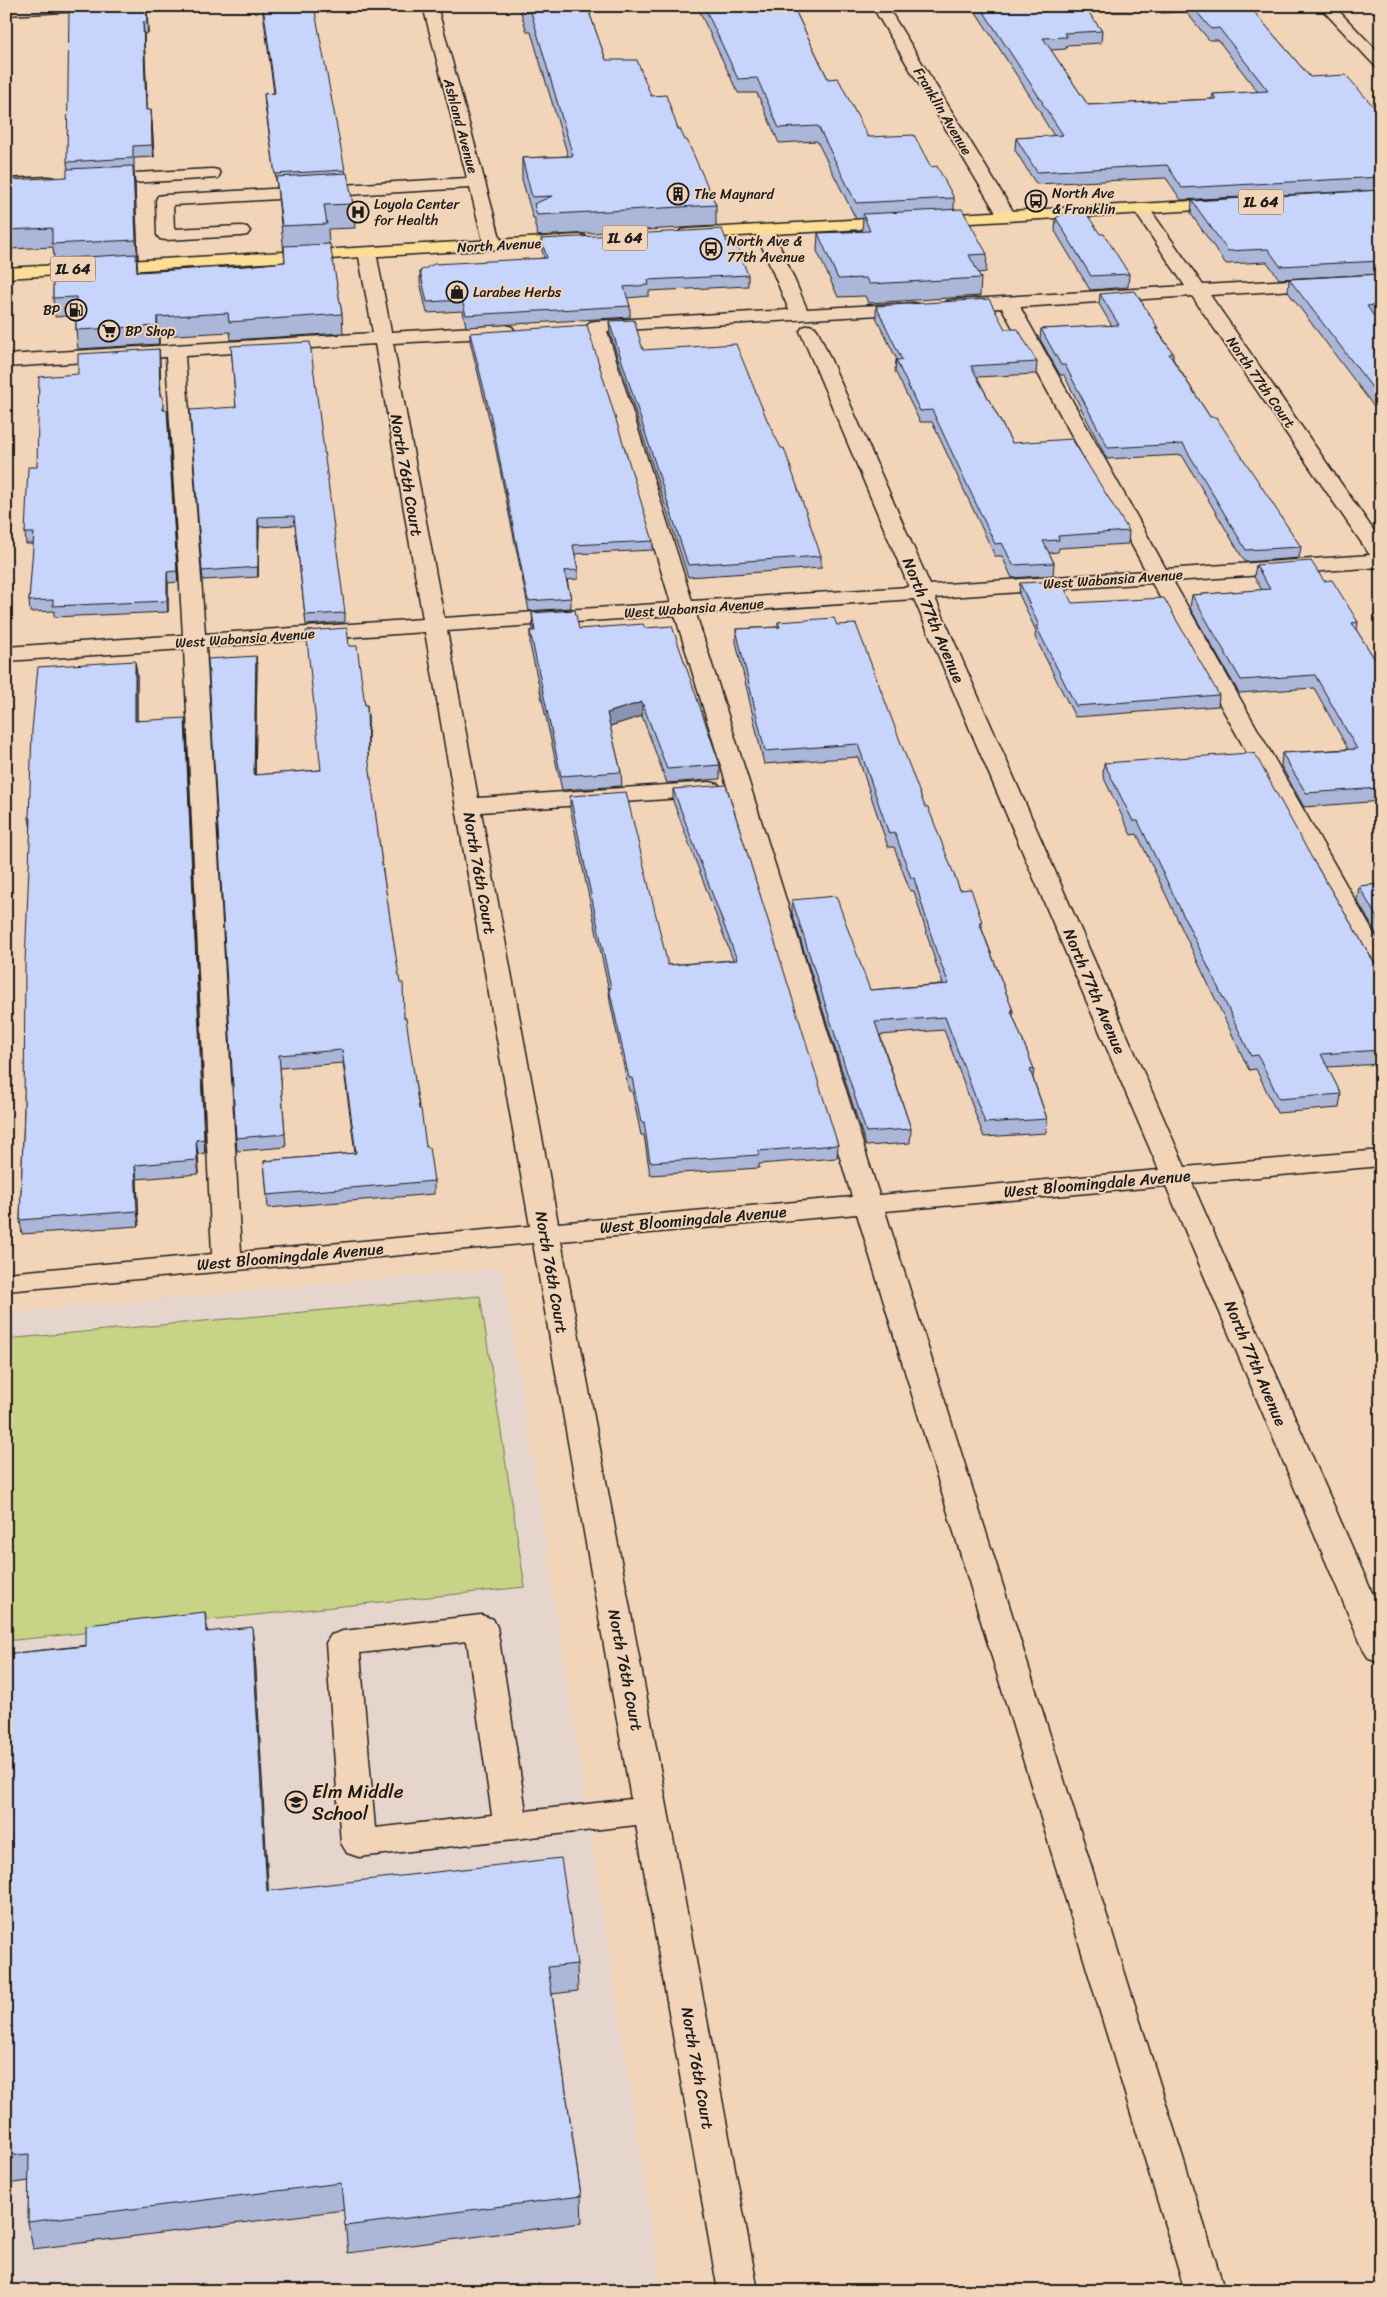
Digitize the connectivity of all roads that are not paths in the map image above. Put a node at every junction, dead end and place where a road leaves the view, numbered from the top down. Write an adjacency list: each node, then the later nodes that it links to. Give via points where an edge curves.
1 (101, 6): 5 (street)
2 (430, 6): 8 (street, Ashland Avenue)
3 (879, 6): 13 (street, Franklin Avenue)
4 (1326, 6): 6 (street)
5 (6, 11)
6 (1381, 64)
7 (212, 174): 9 (street)
8 (476, 182): 10 (street); 18 (street, Ashland Avenue)
9 (6, 184)
10 (239, 196): 15 (street); 15 (street, via 164,200 166,235)
11 (1246, 203): 12 (main road, IL 64)
12 (1141, 209): 13 (main road, IL 64); 23 (street, North 77th Court)
13 (1007, 216): 14 (main road, IL 64)
14 (764, 230): 16 (main road, IL 64); 25 (street, North 77th Avenue)
15 (241, 231): 20 (street)
16 (667, 236)
17 (599, 239): 18 (main road, North Avenue / IL 64)
18 (493, 245): 19 (main road, North Avenue / IL 64)
19 (367, 252): 20 (main road, North Avenue / IL 64); 27 (street, North 76th Court)
20 (243, 259): 21 (main road, North Avenue / IL 64)
21 (6, 273)
22 (1381, 280): 23 (street)
23 (1198, 291): 24 (street); 30 (street, North 77th Court)
24 (1008, 302): 25 (street, via 933,306); 32 (street)
25 (804, 323): 33 (street, North 77th Avenue); 34 (street, via 587,327)
26 (520, 331): 27 (street)
27 (383, 339): 28 (street); 35 (street, North 76th Court)
28 (175, 351): 29 (street); 36 (street)
29 (6, 361)
30 (1381, 556)
31 (1381, 561): 32 (street, West Wabansia Avenue)
32 (1159, 576): 33 (street, West Wabansia Avenue); 40 (street)
33 (922, 592): 34 (street, West Wabansia Avenue); 42 (street, North 77th Avenue)
34 (684, 608): 35 (street, West Wabansia Avenue); 38 (street)
35 (435, 625): 36 (street, West Wabansia Avenue); 39 (street, North 76th Court)
36 (195, 642): 37 (street, West Wabansia Avenue); 45 (street)
37 (6, 654)
38 (739, 787): 39 (street); 43 (street)
39 (468, 806): 44 (street, North 76th Court)
40 (1381, 969)
41 (1381, 1158): 42 (street, West Bloomingdale Avenue)
42 (1175, 1176): 43 (street, West Bloomingdale Avenue); 47 (street, North 77th Avenue)
43 (868, 1204): 44 (street, West Bloomingdale Avenue); 51 (street)
44 (545, 1233): 45 (street, West Bloomingdale Avenue); 48 (street, North 76th Court)
45 (226, 1262): 46 (street, West Bloomingdale Avenue)
46 (6, 1282)
47 (1381, 1651)
48 (652, 1810): 49 (street); 50 (street, North 76th Court)
49 (511, 1826): 49 (street, via 359,1842 343,1643 481,1627)
50 (738, 2291)
51 (1205, 2291)

